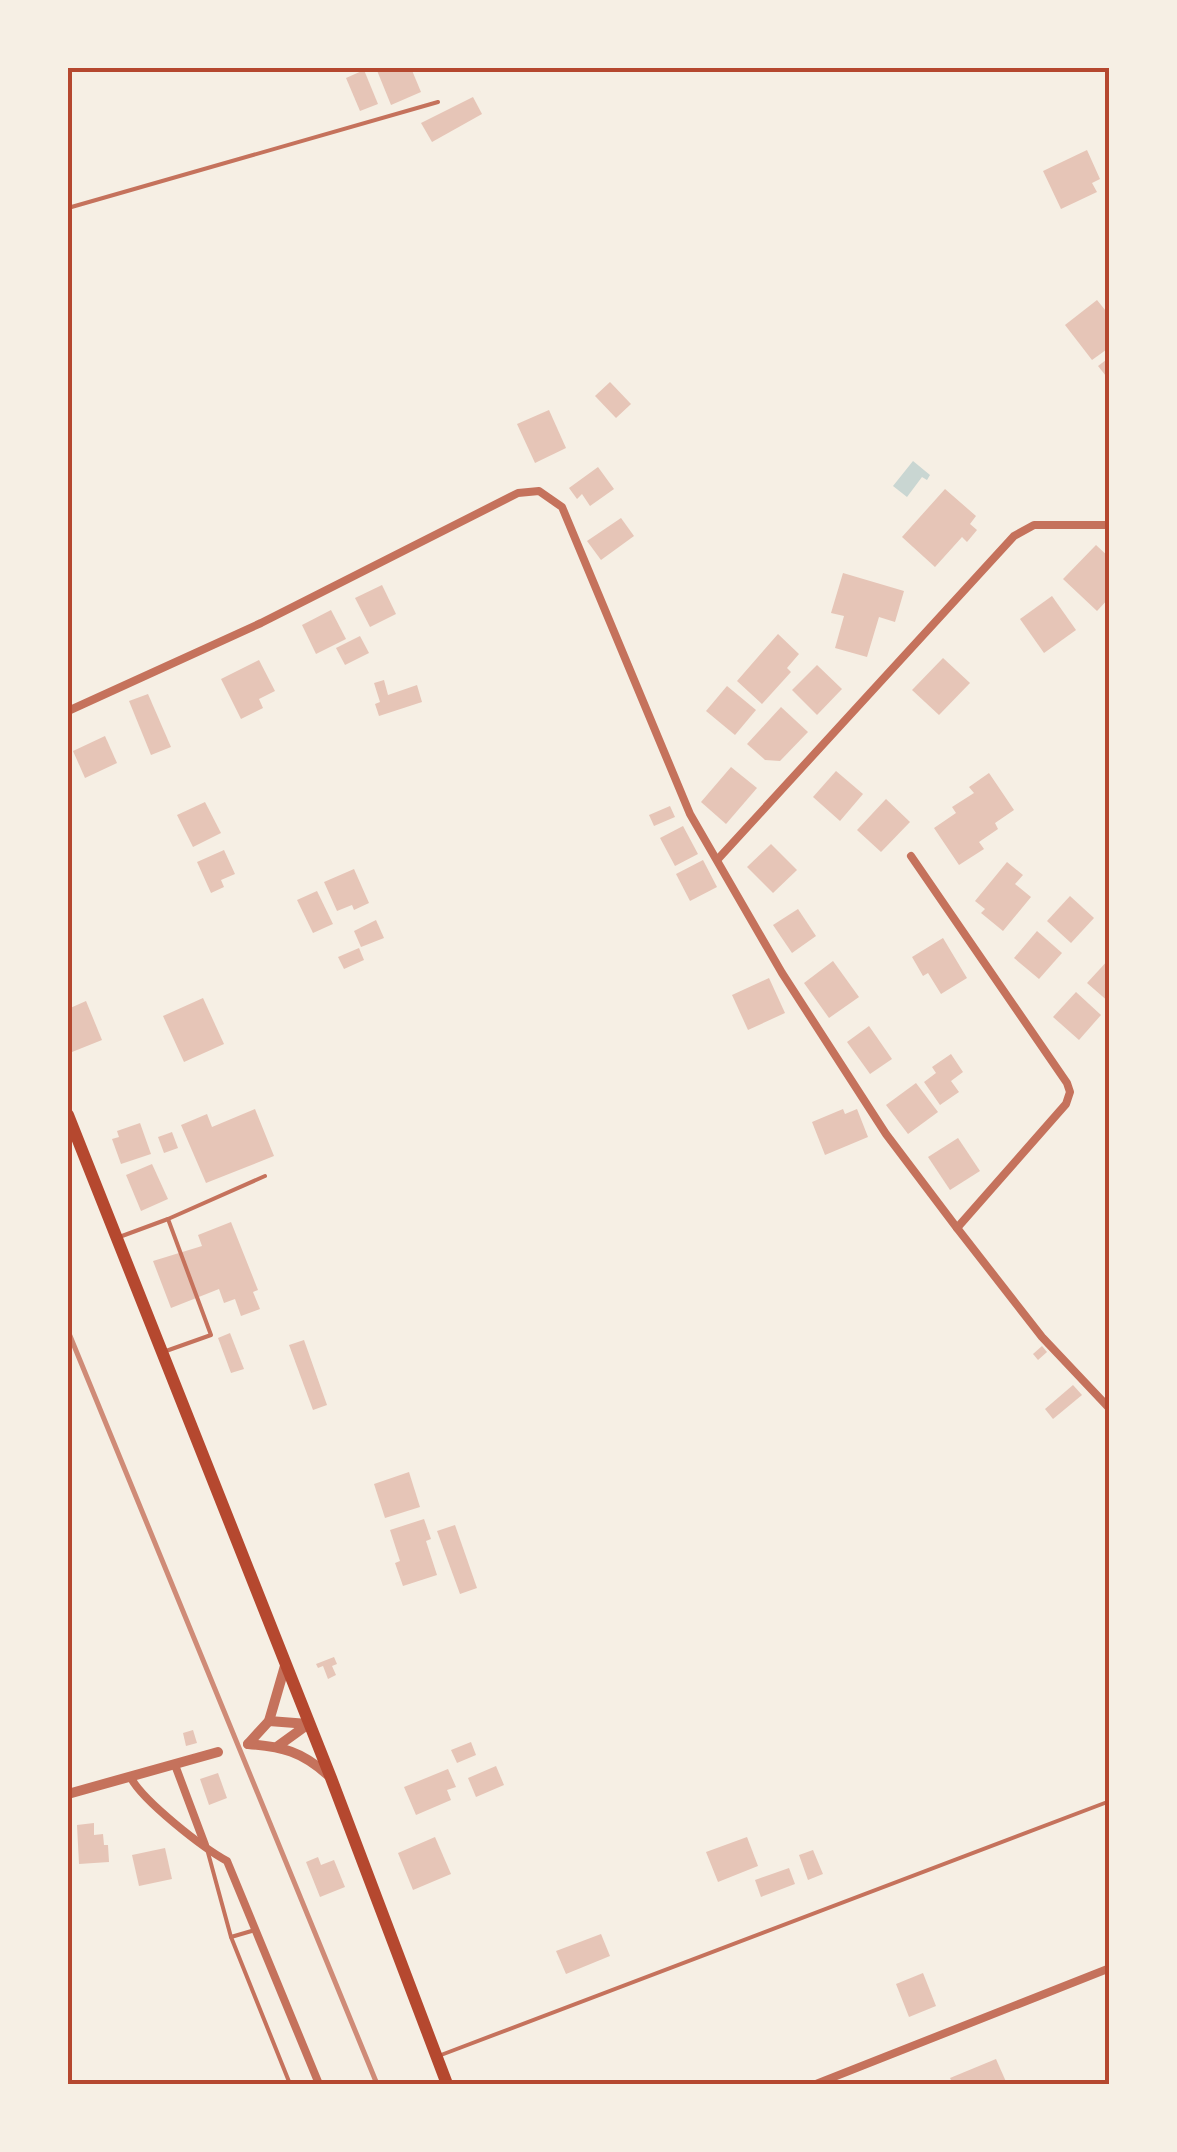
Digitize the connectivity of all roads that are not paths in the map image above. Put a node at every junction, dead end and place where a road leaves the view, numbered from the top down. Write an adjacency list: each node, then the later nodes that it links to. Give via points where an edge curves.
1 (438, 102): 2 (lane)
2 (68, 208)
3 (1110, 526): 6 (street, via 1034,525 1014,536)
4 (68, 711): 6 (street, via 518,493 539,491 562,507 690,814)
5 (912, 856): 10 (street, via 1070,1092)
6 (718, 859): 10 (street, via 792,989 886,1134)
7 (68, 1114): 11 (main road)
8 (264, 1176): 9 (lane)
9 (168, 1219): 11 (lane); 12 (lane, via 211,1335)
10 (957, 1228): 13 (street, via 1042,1337)
11 (116, 1238): 12 (main road)
12 (162, 1352): 14 (main road)
13 (1110, 1409)
14 (285, 1665): 15 (street); 16 (main road)
15 (268, 1721): 16 (street); 17 (street, via 248,1744)
16 (308, 1724): 17 (street); 21 (main road)
17 (278, 1746): 21 (street, via 308,1757)
18 (218, 1752): 19 (street)
19 (176, 1765): 20 (street); 24 (street)
20 (131, 1778): 22 (street); 24 (street)
21 (331, 1778): 28 (main road)
22 (68, 1794)
23 (1110, 1800): 28 (lane)
24 (207, 1850): 25 (street, via 227,1861); 26 (lane)
25 (257, 1930): 26 (lane); 30 (street)
26 (230, 1937): 29 (lane)
27 (1110, 1968): 32 (street)
28 (436, 2057): 31 (main road)
29 (290, 2084)
30 (319, 2084)
31 (447, 2084)
32 (816, 2084)

